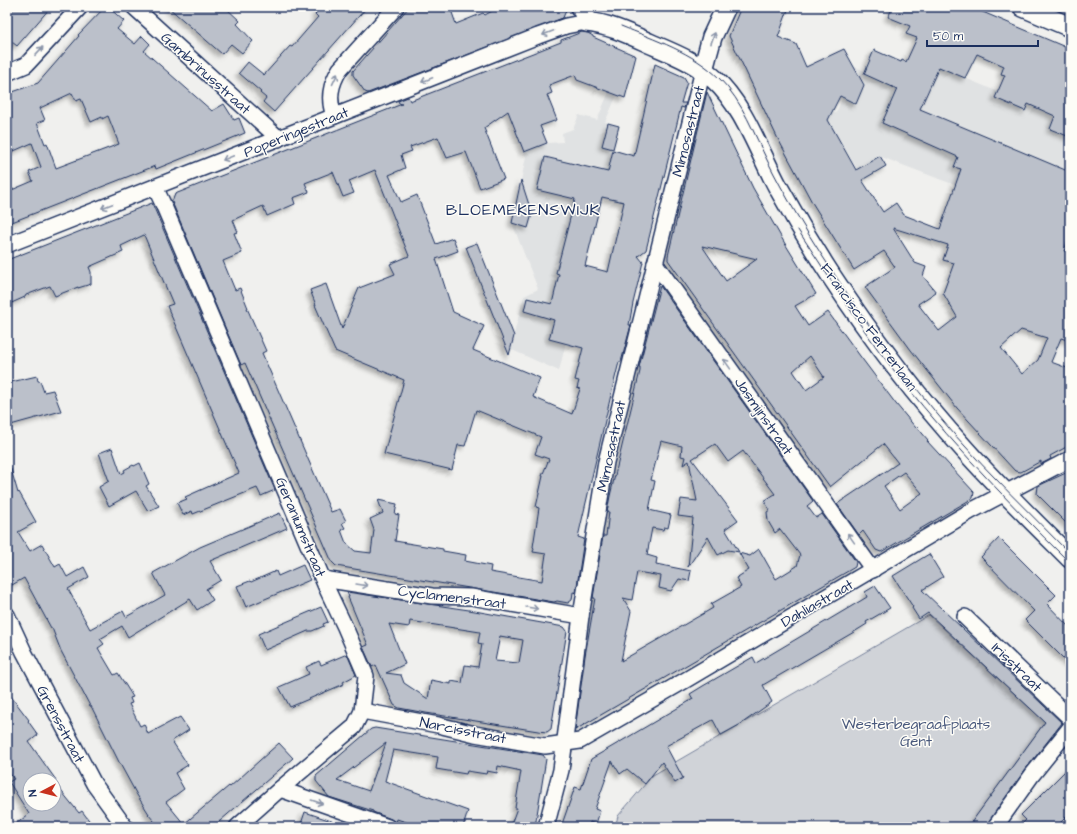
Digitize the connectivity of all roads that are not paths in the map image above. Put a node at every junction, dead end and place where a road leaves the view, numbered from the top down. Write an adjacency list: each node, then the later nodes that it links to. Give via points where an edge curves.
1 (80, 7): 9 (street, one-way to 1, via 26,64)
2 (134, 7): 11 (street, Gambrinusstraat)
3 (396, 7): 10 (street, one-way to 3, via 330,96 336,76)
4 (726, 7): 8 (street, one-way to 4, via 712,37)
5 (1023, 7): 7 (street)
6 (583, 15): 8 (street, Francisco Ferrerlaan, via 685,59); 10 (street, Poperingestraat, one-way to 10, via 562,27)
7 (1070, 27)
8 (703, 70): 14 (street, Mimosastraat); 16 (street, Francisco Ferrerlaan, via 723,88 739,110 804,234 882,350 942,424)
9 (7, 73)
10 (334, 116): 11 (street, Poperingestraat)
11 (278, 139): 12 (street, Poperingestraat, one-way to 12)
12 (155, 187): 13 (street, Poperingestraat, one-way to 13); 19 (street, Geraniumstraat)
13 (7, 245)
14 (655, 263): 18 (street, Jasmijnstraat, one-way to 14); 21 (street, Mimosastraat, via 606,462)
15 (1070, 459): 16 (street, Dahliastraat)
16 (1005, 493): 17 (street, Francisco Ferrerlaan); 18 (street, Dahliastraat)
17 (1070, 558)
18 (873, 570): 26 (street, Dahliastraat, via 580,741)
19 (323, 579): 21 (street, Cyclamenstraat, one-way to 21, via 432,596 471,598); 23 (street, Geraniumstraat, via 366,676)
20 (7, 614): 28 (street, Grensstraat, via 24,652 94,784)
21 (581, 616): 26 (street, Mimosastraat)
22 (964, 617): 24 (street, Irisstraat)
23 (362, 711): 26 (street, Narcisstraat, via 545,746); 27 (street, Geraniumstraat, via 354,727)
24 (1070, 718)
25 (1070, 728): 32 (street)
26 (564, 743): 31 (street, Mimosastraat, via 561,770)
27 (280, 789): 29 (street, Geraniumstraat); 30 (street, one-way to 30)
28 (125, 827)
29 (237, 827)
30 (388, 827)
31 (546, 827)
32 (995, 827)

